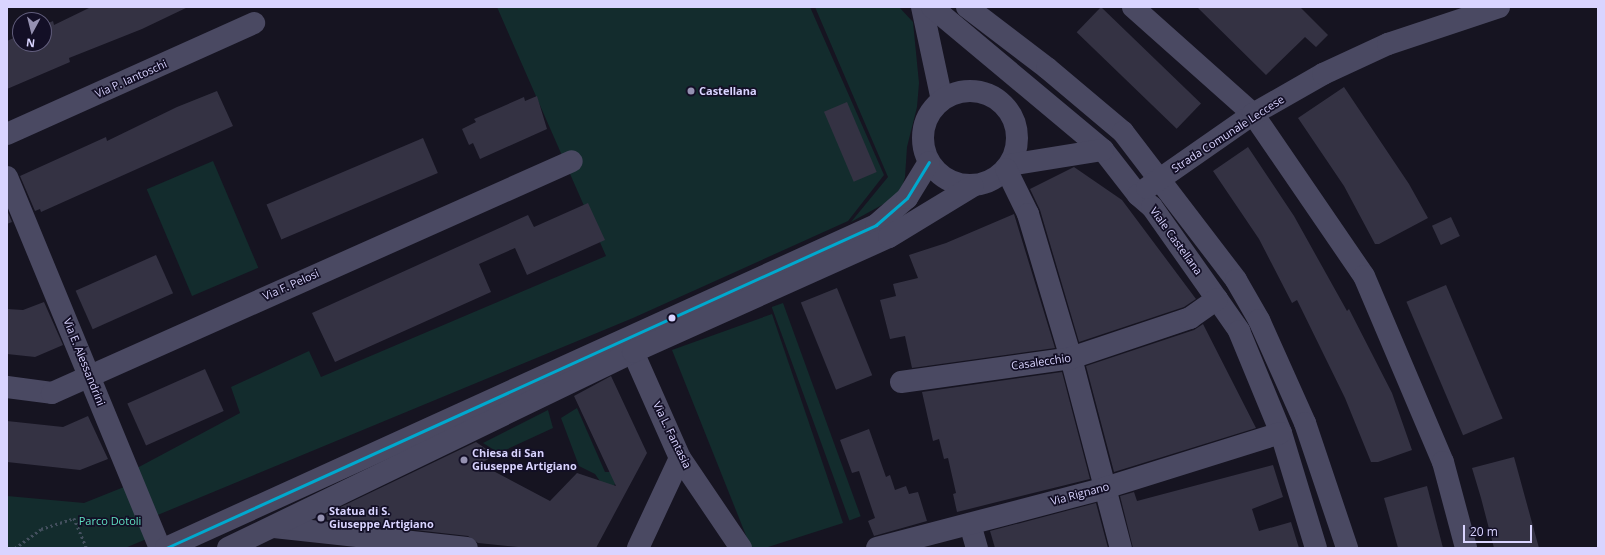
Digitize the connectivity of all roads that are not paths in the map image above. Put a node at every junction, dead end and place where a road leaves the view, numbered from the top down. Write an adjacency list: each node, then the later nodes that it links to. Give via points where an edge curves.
1 (922, 7): 9 (street)
2 (932, 7): 8 (street, Viale Castellana)
3 (967, 7): 7 (street)
4 (1133, 7): 11 (street)
5 (1499, 7): 11 (street, Strada Comunale Leccese, via 1388,44 1323,74)
6 (254, 23): 12 (street, Via P. Iantoschi)
7 (1047, 68): 8 (street); 18 (street, via 1123,132)
8 (1030, 86): 10 (street); 13 (street, Viale Castellana)
9 (942, 100): 10 (street, via 966,91 991,96); 15 (street, via 925,122 922,135)
10 (1002, 103): 16 (street, via 1016,126 1015,153)
11 (1253, 114): 18 (street, Strada Comunale Leccese); 44 (street, via 1364,276 1443,462)
12 (7, 134)
13 (1103, 150): 16 (street); 20 (street, Viale Castellana)
14 (572, 161): 24 (street, Via F. Pelosi)
15 (929, 162): 19 (street, via 947,180); 22 (street, via 907,198 876,225)
16 (1008, 167): 19 (street, via 987,182); 23 (street, via 1028,214)
17 (7, 177): 24 (street, Via E. Alessandrini)
18 (1159, 179): 20 (street, Strada Comunale Leccese); 43 (street, via 1236,280 1259,320 1305,423)
19 (973, 186): 22 (street, via 889,237)
20 (1138, 195): 21 (street, Viale Castellana, via 1152,207)
21 (1217, 299): 23 (street, Casalecchio, via 1190,318); 27 (street, Viale Castellana, via 1239,331)
22 (631, 344): 28 (street, Via L. Fantasia); 30 (street); 32 (street)
23 (1071, 358): 25 (street, Casalecchio); 29 (street)
24 (89, 376): 26 (street, Via F. Pelosi, via 52,393); 33 (street, Via E. Alessandrini)
25 (902, 382)
26 (7, 387)
27 (1281, 433): 29 (street, Via Rignano); 42 (street, Viale Castellana)
28 (680, 458): 37 (street); 38 (street, Via L. Fantasia)
29 (1105, 488): 31 (street, Via Rignano); 41 (street)
30 (229, 522): 32 (street); 34 (street)
31 (970, 524): 39 (street, Via Rignano); 40 (street)
32 (274, 527): 35 (street); 36 (street)
33 (160, 548)
34 (166, 548)
35 (228, 548)
36 (467, 548)
37 (638, 548)
38 (741, 548)
39 (877, 548)
40 (977, 548)
41 (1121, 548)
42 (1316, 548)
43 (1347, 548)
44 (1466, 548)

